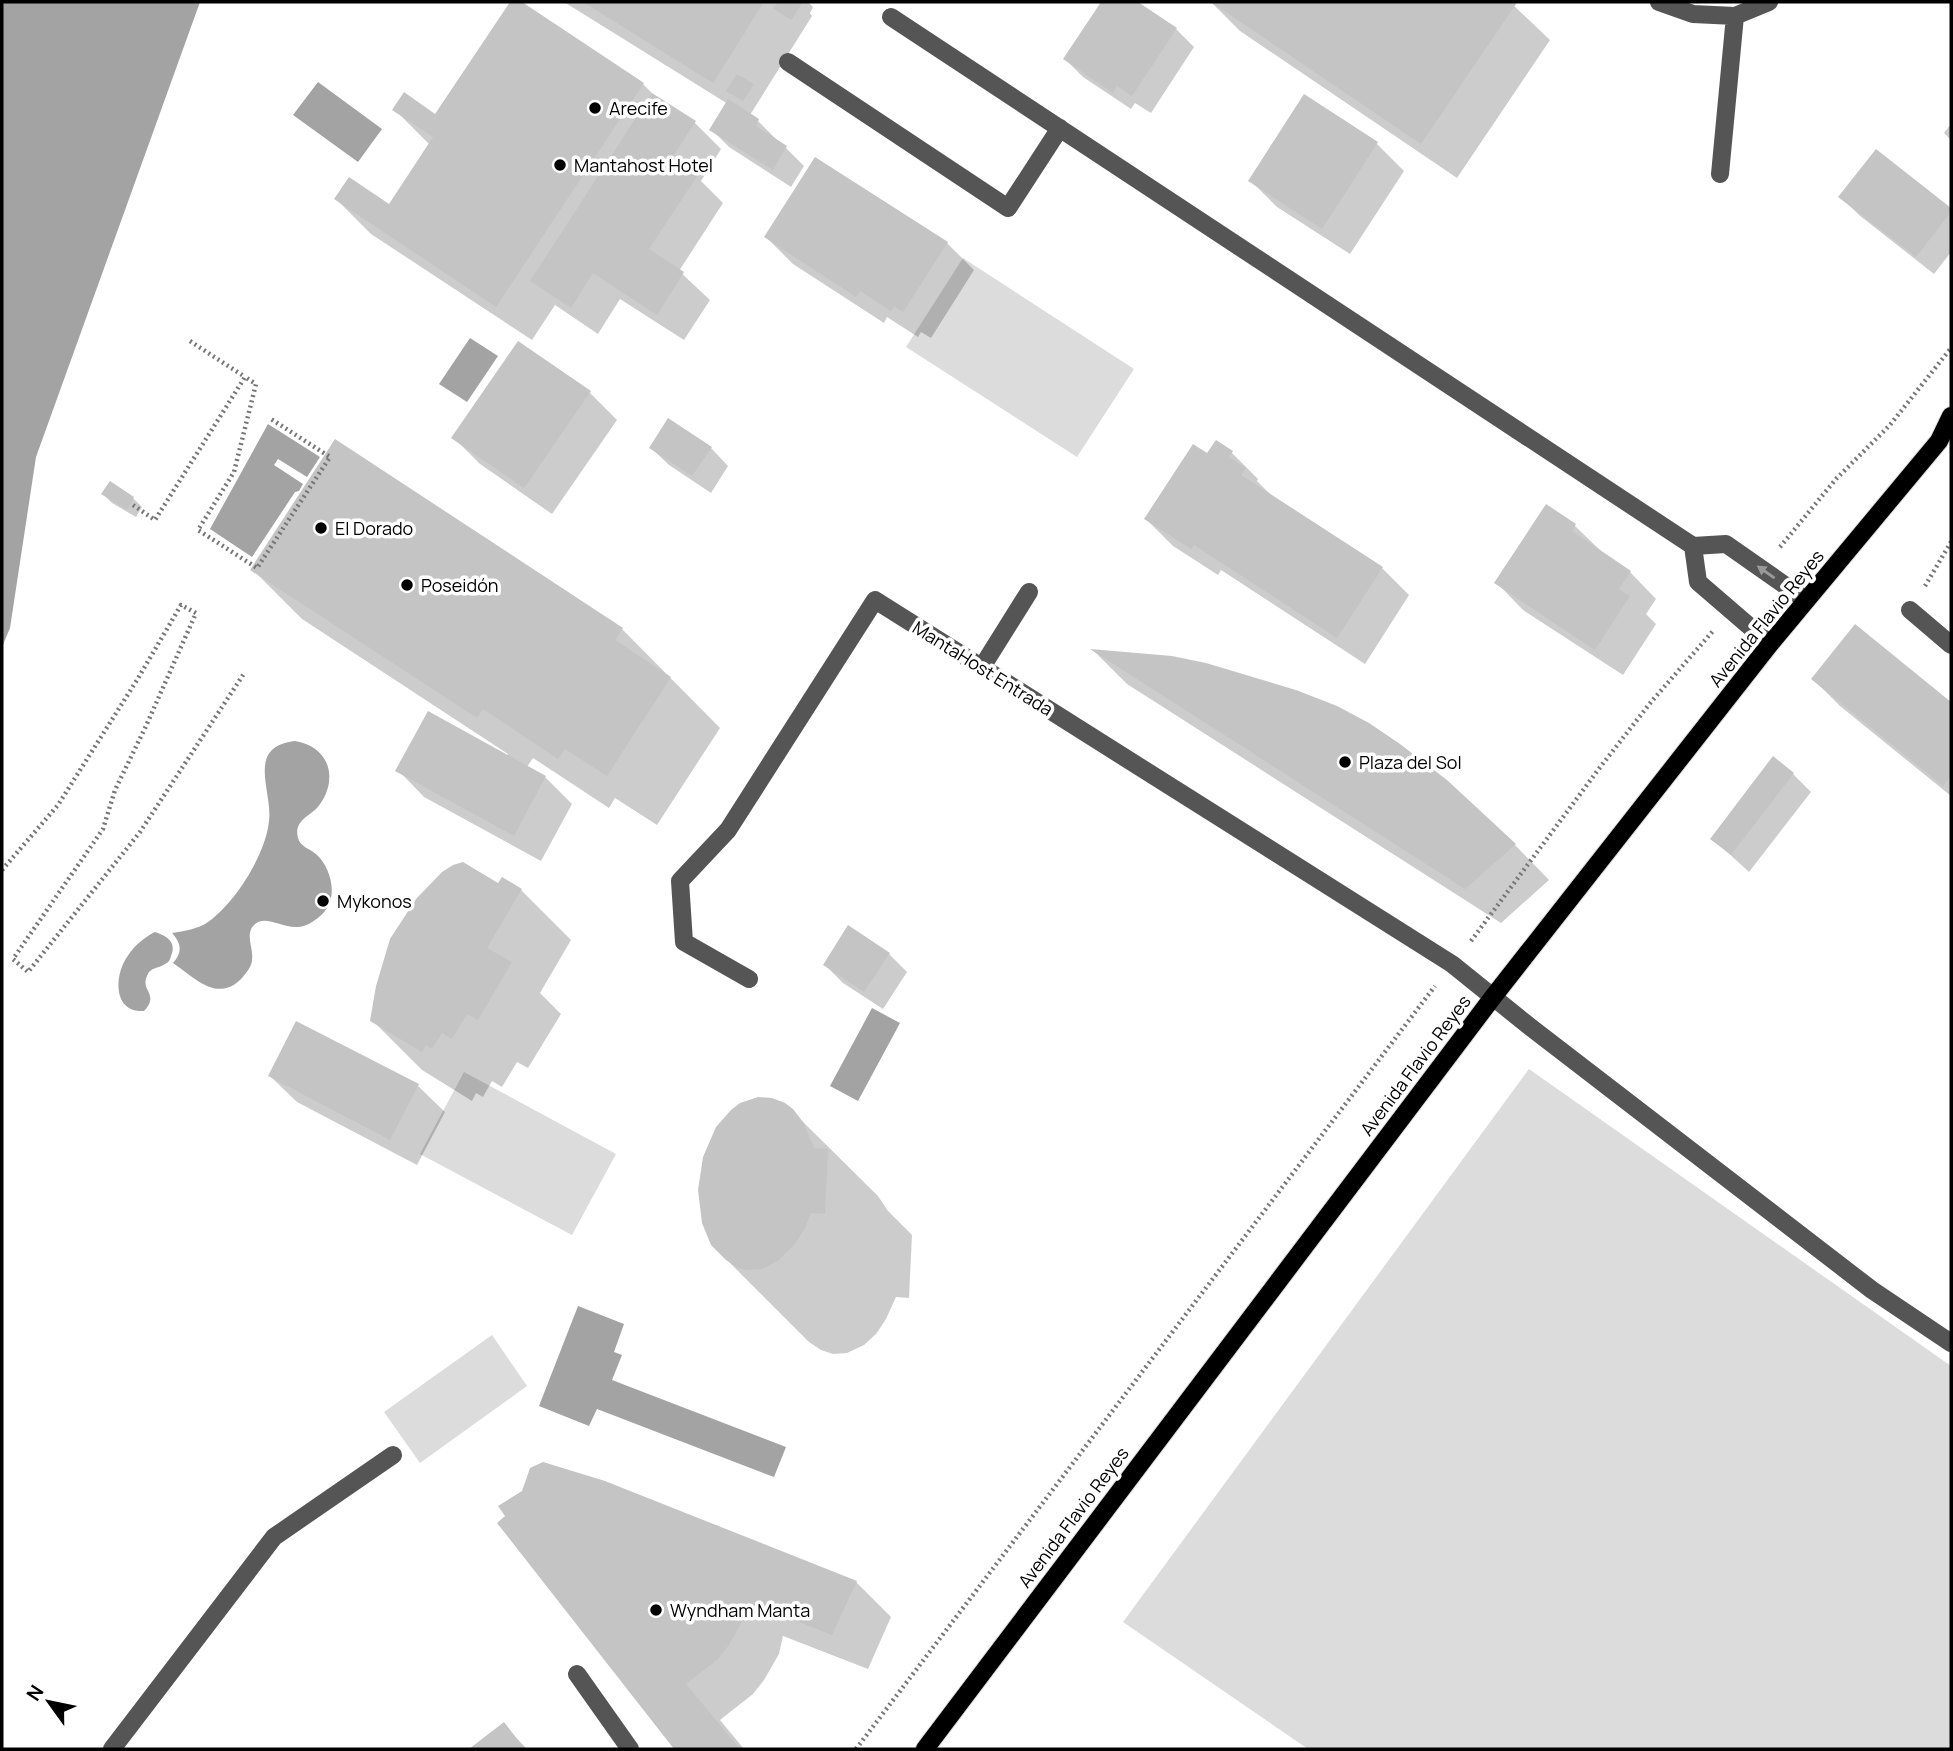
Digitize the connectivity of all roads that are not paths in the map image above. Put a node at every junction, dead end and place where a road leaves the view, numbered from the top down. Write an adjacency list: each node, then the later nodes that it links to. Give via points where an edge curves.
1 (1659, 2): 3 (street, via 1693,14)
2 (1769, 2): 3 (street)
3 (1735, 16): 7 (street)
4 (891, 17): 6 (street)
5 (788, 62): 6 (street, via 1008,208)
6 (1060, 128): 10 (street)
7 (1720, 174)
8 (1951, 416): 9 (main road, Avenida Flavio Reyes)
9 (1945, 437): 12 (main road, Avenida Flavio Reyes)
10 (1693, 546): 12 (street, one-way to 10, via 1726,544); 14 (street, via 1698,582)
11 (1030, 592): 16 (street)
12 (1806, 600): 14 (main road, Avenida Flavio Reyes)
13 (1910, 610): 15 (street)
14 (1770, 644): 18 (main road, Avenida Flavio Reyes)
15 (1951, 645)
16 (982, 667): 17 (street, MantaHost Entrada, via 876,600 729,830 680,881 684,942); 18 (street, MantaHost Entrada, via 1452,964)
17 (749, 979)
18 (1493, 997): 19 (street, MantaHost Entrada, via 1872,1290); 24 (main road, Avenida Flavio Reyes)
19 (1951, 1343)
20 (393, 1454): 22 (street, via 274,1537)
21 (577, 1674): 23 (street)
22 (112, 1749)
23 (630, 1749)
24 (925, 1749)

